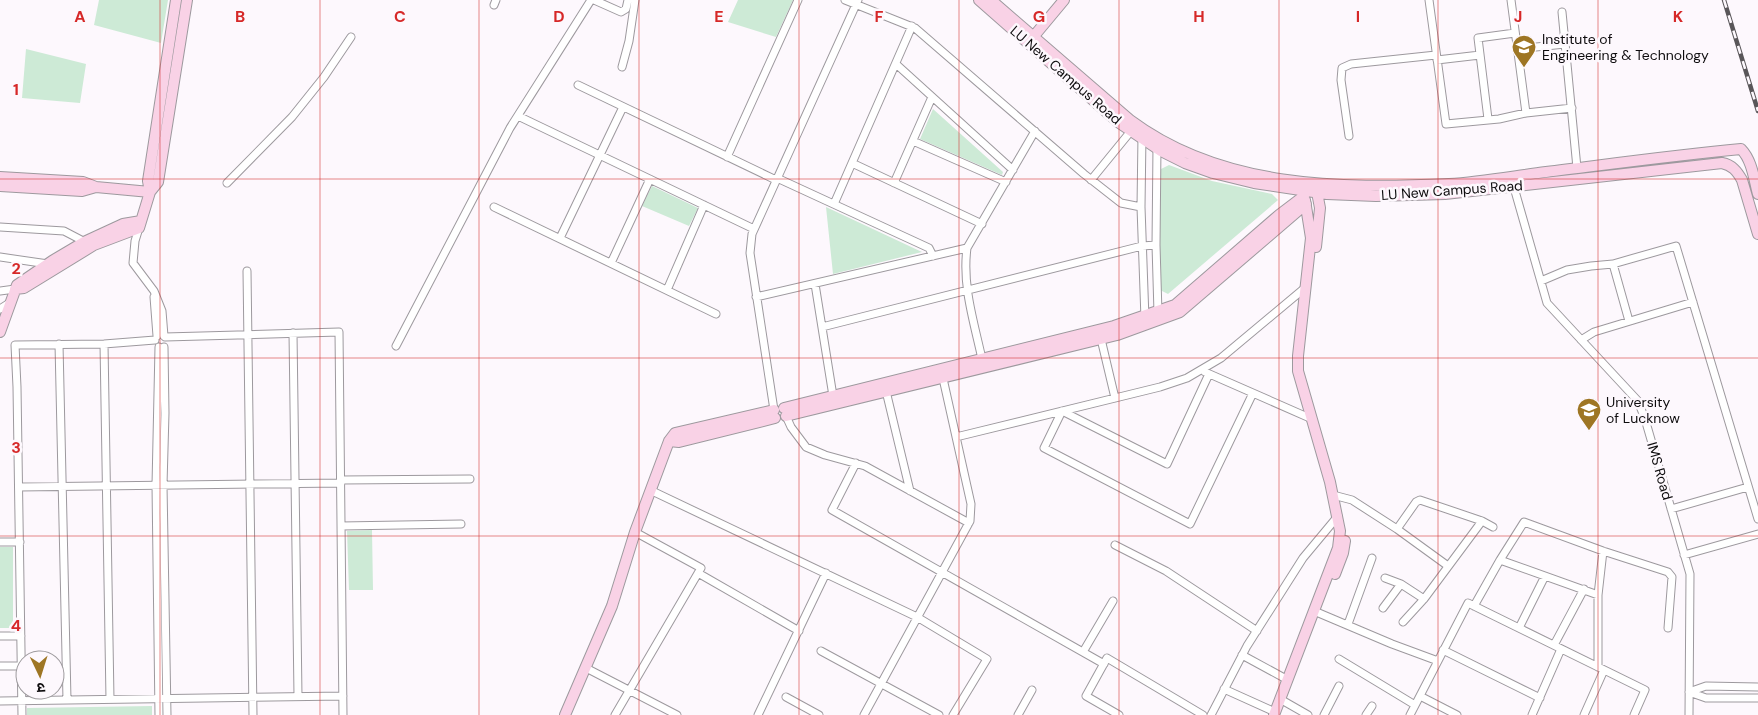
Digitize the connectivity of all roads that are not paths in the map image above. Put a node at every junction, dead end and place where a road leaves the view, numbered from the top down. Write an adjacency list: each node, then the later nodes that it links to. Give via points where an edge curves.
1 (176, 0): 53 (street, via 148,181)
2 (187, 0): 53 (street, via 158,182)
3 (592, 0): 4 (street, via 621,12 626,9); 30 (street)
4 (628, 0)
5 (635, 0): 24 (street)
6 (798, 0): 39 (street)
7 (845, 0): 13 (street)
8 (979, 0): 18 (street, LU New Campus Road)
9 (991, 0): 18 (street, LU New Campus Road)
10 (1064, 0): 18 (street)
11 (1429, 0): 22 (street)
12 (1511, 0): 16 (street)
13 (857, 2): 15 (street); 45 (street)
14 (1562, 12): 19 (street)
15 (912, 26): 23 (street); 32 (street)
16 (1515, 33): 20 (street); 21 (street, via 1478,38)
17 (351, 37): 50 (street, via 292,117)
18 (1031, 40): 33 (street, LU New Campus Road); 34 (street, LU New Campus Road)
19 (1565, 44): 20 (street); 28 (street)
20 (1517, 49): 29 (street)
21 (1480, 55): 22 (street); 31 (street)
22 (1437, 58): 31 (street, via 1446,124); 35 (street, via 1351,64 1342,68)
23 (896, 64): 26 (street); 40 (street)
24 (622, 67)
25 (578, 85): 27 (street)
26 (932, 97): 36 (street); 42 (street)
27 (623, 107): 38 (street); 39 (street)
28 (1572, 108): 29 (street); 41 (street)
29 (1526, 113): 31 (street)
30 (518, 116): 38 (street); 102 (street)
31 (1488, 119)
32 (1035, 131): 42 (street); 46 (street)
33 (1131, 131): 34 (street, LU New Campus Road); 46 (street)
34 (1142, 133): 37 (street, LU New Campus Road); 59 (street)
35 (1349, 136)
36 (913, 141): 48 (street); 49 (street)
37 (1157, 143): 54 (street, LU New Campus Road, via 1185,163 1213,173); 69 (street)
38 (600, 155): 44 (street); 66 (street)
39 (727, 157): 45 (street)
40 (852, 163): 48 (street); 56 (street)
41 (1578, 168): 47 (street, LU New Campus Road); 55 (street, LU New Campus Road, via 1741,149 1746,154)
42 (1012, 170): 49 (street)
43 (0, 177): 52 (street, via 83,182)
44 (650, 179): 57 (street); 74 (street)
45 (777, 179): 56 (street); 64 (street)
46 (1092, 180): 59 (street, via 1121,203)
47 (1513, 181): 54 (street, LU New Campus Road, via 1445,194 1376,196); 65 (street, LU New Campus Road, via 1728,164 1742,180); 78 (street, IMS Road)
48 (894, 182): 60 (street)
49 (1006, 182): 60 (street)
50 (227, 183)
51 (0, 186): 52 (street, via 82,191)
52 (96, 187): 53 (street)
53 (150, 192): 62 (street)
54 (1309, 192): 61 (street); 61 (street, via 1320,208); 90 (street)
55 (1758, 194)
56 (834, 204): 72 (street, via 929,248)
57 (704, 205): 64 (street); 82 (street)
58 (494, 207): 66 (street)
59 (1141, 207): 70 (street)
60 (982, 224): 71 (street)
61 (1314, 224): 80 (street); 103 (street)
62 (140, 225): 67 (street, via 123,224); 68 (street); 99 (street, via 133,263 154,291 162,311)
63 (0, 227): 67 (street, via 64,231)
64 (754, 229): 85 (street, via 750,253)
65 (1758, 234)
66 (560, 238): 74 (street)
67 (84, 242): 68 (street); 75 (street)
68 (94, 245): 81 (street, via 24,288)
69 (1156, 245): 70 (street); 90 (street)
70 (1142, 246): 84 (street); 91 (street)
71 (968, 248): 72 (street); 84 (street, via 965,266)
72 (932, 256): 79 (street)
73 (0, 257): 75 (street)
74 (610, 263): 82 (street)
75 (48, 264): 81 (street, via 17,285)
76 (1613, 264): 78 (street, via 1567,270); 87 (street, via 1676,246); 92 (street)
77 (247, 271): 96 (street)
78 (1541, 281): 98 (street, IMS Road, via 1547,303)
79 (815, 284): 85 (street); 93 (street)
80 (1306, 287): 103 (street); 105 (street, via 1221,358)
81 (15, 290): 83 (street); 86 (street)
82 (666, 290): 89 (street)
83 (0, 291)
84 (967, 292): 93 (street); 104 (street)
85 (756, 297): 113 (street)
86 (12, 302): 88 (street); 94 (street)
87 (1693, 302): 92 (street); 126 (street)
88 (0, 309)
89 (716, 314)
90 (1159, 315): 91 (street)
91 (1145, 320): 97 (street); 104 (street)
92 (1629, 321): 98 (street, via 1594,332)
93 (822, 328): 110 (street)
94 (0, 332)
95 (293, 333): 96 (street); 119 (street, via 339,332); 120 (street)
96 (248, 334): 99 (street); 121 (street)
97 (1101, 339): 106 (street); 111 (street)
98 (1581, 340): 130 (street, IMS Road, via 1638,401)
99 (161, 341): 101 (street); 122 (street, via 165,413)
100 (59, 344): 101 (street); 123 (street); 125 (street, via 15,345)
101 (104, 344): 124 (street)
102 (396, 346)
103 (1301, 354): 114 (street, via 1298,371); 116 (street)
104 (982, 359): 106 (street)
105 (1200, 370): 107 (street); 111 (street, via 1160,387)
106 (942, 373): 108 (street); 110 (street); 115 (street)
107 (1209, 374): 109 (street); 112 (street, via 1167,464)
108 (886, 391): 113 (street); 128 (street)
109 (1253, 393): 112 (street, via 1190,524 1044,448); 114 (street)
110 (833, 396): 113 (street)
111 (1115, 398): 112 (street)
112 (1062, 411): 115 (street)
113 (780, 413): 117 (street, via 806,447); 127 (street, via 679,442 669,441)
114 (1312, 419): 116 (street)
115 (956, 437): 134 (street, via 970,504)
116 (1324, 448): 129 (street)
117 (856, 463): 128 (street); 151 (street, via 832,510)
118 (470, 478): 119 (street)
119 (341, 481): 120 (street); 136 (street)
120 (295, 483): 121 (street); 192 (street)
121 (250, 484): 122 (street); 195 (street)
122 (160, 485): 124 (street); 197 (street)
123 (63, 486): 124 (street); 125 (street); 201 (street)
124 (107, 486): 200 (street)
125 (19, 487): 142 (street)
126 (1748, 487): 130 (street); 132 (street)
127 (650, 490): 139 (street); 150 (street)
128 (910, 490): 134 (street)
129 (1336, 496): 131 (street); 138 (street, via 1352,500); 161 (street, via 1346,526 1343,553)
130 (1671, 509): 145 (street, IMS Road)
131 (1338, 516): 161 (street, via 1338,548); 168 (street, via 1304,558)
132 (1758, 519)
133 (1482, 521): 137 (street); 138 (street, via 1420,500); 148 (street)
134 (969, 523): 151 (street)
135 (461, 524): 136 (street)
136 (341, 526): 193 (street)
137 (1493, 527)
138 (1397, 529): 148 (street)
139 (635, 532): 149 (street, via 701,568); 182 (street, via 612,606)
140 (1758, 534): 145 (street)
141 (0, 542): 142 (street)
142 (20, 542): 170 (street)
143 (1115, 545): 168 (street, via 1166,571)
144 (1603, 551): 147 (street, via 1524,522); 156 (street); 166 (street, via 1668,572 1672,578)
145 (1684, 555): 191 (street, IMS Road, via 1690,574)
146 (1372, 558): 164 (street)
147 (1500, 560): 152 (street); 159 (street)
148 (1448, 566): 157 (street)
149 (698, 573): 167 (street); 188 (street)
150 (826, 573): 162 (street); 167 (street)
151 (942, 573): 162 (street); 175 (street)
152 (1545, 576): 155 (street); 165 (street)
153 (1384, 578): 154 (street)
154 (1401, 584): 157 (street); 160 (street)
155 (1584, 589): 156 (street); 171 (street)
156 (1598, 595): 183 (street)
157 (1424, 599): 163 (street)
158 (1113, 601): 175 (street)
159 (1474, 606): 165 (street); 173 (street, via 1468,603)
160 (1383, 608)
161 (1317, 612): 164 (street); 184 (street); 202 (street)
162 (917, 617): 185 (street); 220 (street, via 987,659)
163 (1403, 622)
164 (1348, 624): 178 (street)
165 (1519, 628): 171 (street)
166 (1668, 628)
167 (799, 631): 216 (street)
168 (1257, 631): 176 (street)
169 (0, 636): 170 (street)
170 (21, 636): 172 (street)
171 (1558, 647): 183 (street); 198 (street)
172 (21, 650)
173 (1443, 650): 178 (street); 198 (street)
174 (821, 652): 185 (street)
175 (1083, 652): 179 (street)
176 (1242, 655): 184 (street); 190 (street)
177 (1339, 659): 205 (street)
178 (1438, 661): 194 (street)
179 (1104, 664): 222 (street, via 1086,696); 223 (street, via 1107,658)
180 (0, 666): 181 (street)
181 (15, 666)
182 (586, 668): 188 (street); 207 (street)
183 (1601, 668): 231 (street); 232 (street, via 1645,690)
184 (1288, 680): 202 (street)
185 (881, 684): 218 (street); 219 (street)
186 (1339, 686): 226 (street)
187 (1758, 687): 191 (street, via 1706,686)
188 (630, 689): 214 (street); 215 (street)
189 (1032, 690): 221 (street)
190 (1224, 690): 208 (street); 224 (street)
191 (1689, 692): 199 (street, via 1706,698); 233 (street, IMS Road)
192 (298, 696): 193 (street); 195 (street)
193 (343, 696): 213 (street)
194 (1420, 696): 205 (street); 229 (street)
195 (253, 697): 197 (street); 212 (street)
196 (786, 697): 217 (street)
197 (163, 698): 200 (street); 210 (street); 211 (street)
198 (1540, 698): 230 (street)
199 (1758, 698)
200 (110, 699): 201 (street)
201 (67, 700): 204 (street)
202 (1283, 700): 208 (street); 225 (street)
203 (0, 701): 204 (street)
204 (22, 701): 209 (street)
205 (1415, 705): 228 (street)
206 (1372, 706): 227 (street)
207 (566, 714)
208 (1277, 714)
209 (22, 715)
210 (160, 715)
211 (167, 715)
212 (253, 715)
213 (343, 715)
214 (615, 715)
215 (677, 715)
216 (758, 715)
217 (819, 715)
218 (864, 715)
219 (939, 715)
220 (953, 715)
221 (1018, 715)
222 (1118, 715)
223 (1203, 715)
224 (1211, 715)
225 (1308, 715)
226 (1324, 715)
227 (1366, 715)
228 (1410, 715)
229 (1457, 715)
230 (1532, 715)
231 (1584, 715)
232 (1634, 715)
233 (1689, 715)

